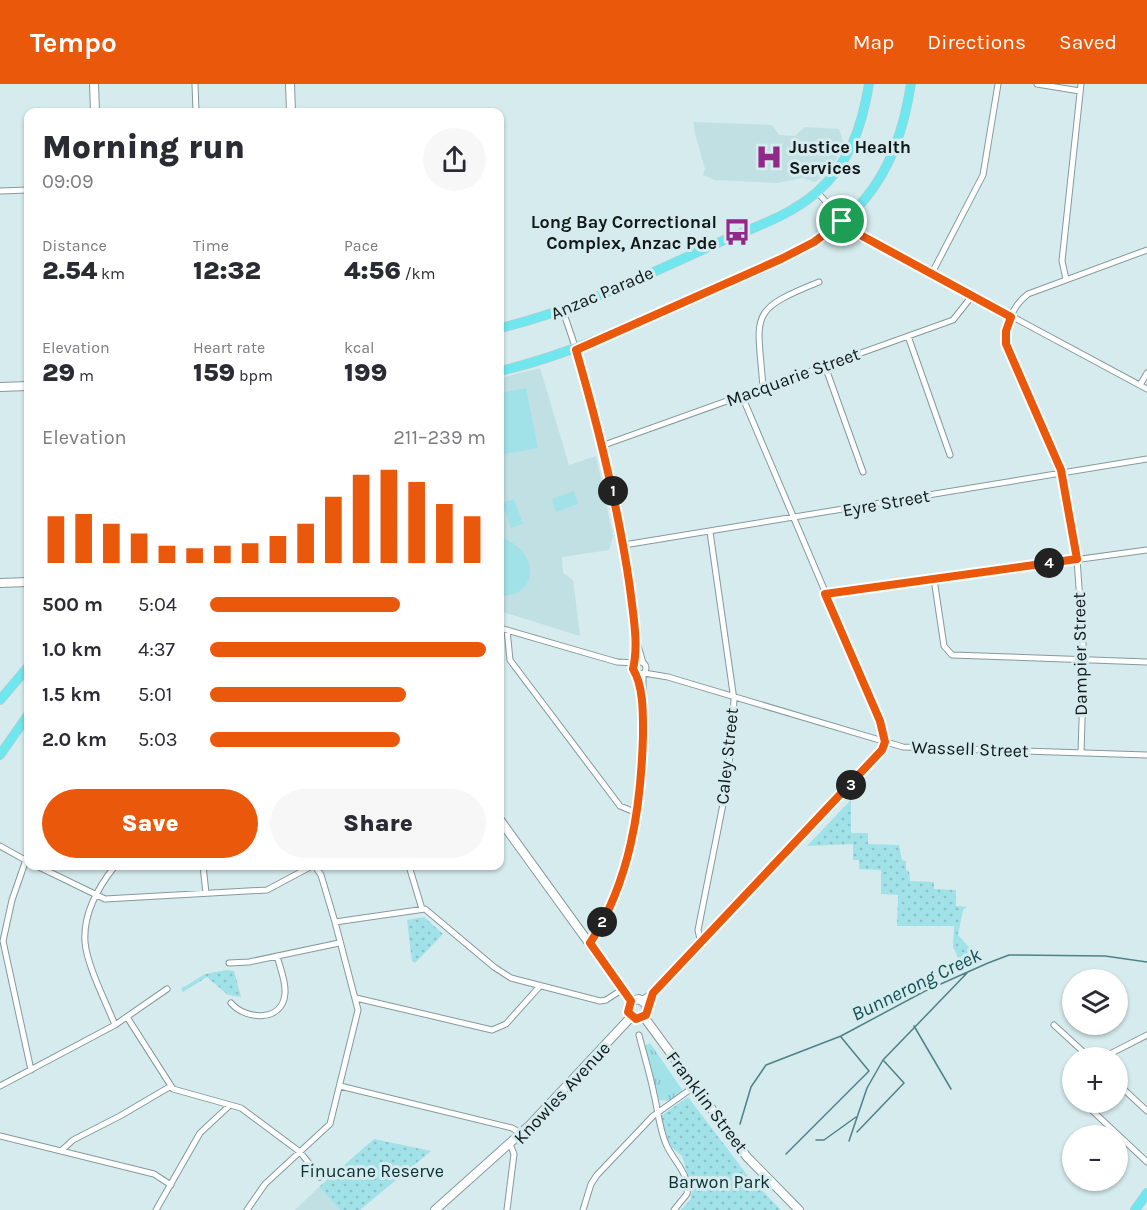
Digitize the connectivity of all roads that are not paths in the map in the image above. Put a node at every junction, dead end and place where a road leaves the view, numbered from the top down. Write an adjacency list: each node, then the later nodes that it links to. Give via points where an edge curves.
1 (94, 84): 10 (street)
2 (195, 84): 11 (street)
3 (290, 84): 12 (street)
4 (869, 84): 15 (main road, Anzac Parade, via 857,137 844,160)
5 (911, 84): 16 (main road, via 895,151 864,200)
6 (998, 84): 18 (street, via 983,175)
7 (1037, 84): 9 (street)
8 (1081, 84): 9 (street)
9 (1080, 91): 19 (street, via 1062,261)
10 (95, 108)
11 (196, 108)
12 (291, 108)
13 (24, 190): 14 (street)
14 (0, 191)
15 (817, 192): 16 (street); 22 (main road, Anzac Parade, via 787,212)
16 (842, 221): 18 (street, via 853,231); 26 (main road, via 814,242 781,259)
17 (1147, 250): 19 (street)
18 (932, 273): 21 (street)
19 (1066, 279): 23 (street, via 1028,294)
20 (819, 282): 33 (street, via 779,299 763,313 759,328)
21 (972, 296): 23 (street); 25 (street, Macquarie Street, via 953,320)
22 (563, 311): 24 (main road, Anzac Parade); 26 (street)
23 (1011, 317): 31 (street); 40 (street, Dampier Street, via 1006,331 1009,353)
24 (504, 327)
25 (908, 336): 27 (street, Macquarie Street); 37 (street)
26 (576, 350): 28 (main road); 36 (street)
27 (825, 366): 33 (street, Macquarie Street); 39 (street)
28 (504, 370)
29 (1147, 373): 31 (street)
30 (24, 386): 32 (street)
31 (1140, 386): 34 (street)
32 (0, 387)
33 (764, 388): 35 (street, Macquarie Street)
34 (1147, 389)
35 (742, 396): 36 (street, Macquarie Street); 41 (street)
36 (604, 445): 43 (street)
37 (950, 455)
38 (1147, 459): 40 (street, Eyre Street)
39 (863, 472)
40 (1062, 474): 41 (street, Eyre Street); 45 (street, Dampier Street)
41 (793, 519): 42 (street, Eyre Street); 49 (street)
42 (710, 532): 43 (street, Eyre Street); 56 (street, Caley Street)
43 (624, 545): 54 (street)
44 (1147, 550): 45 (street)
45 (1077, 559): 46 (street); 52 (street, Dampier Street)
46 (934, 579): 49 (street); 52 (street, via 948,653)
47 (24, 582): 48 (street)
48 (0, 583)
49 (825, 594): 59 (street, via 880,721)
50 (504, 629): 51 (street)
51 (507, 630): 54 (street); 63 (street, via 510,660 620,806)
52 (1084, 659): 53 (street); 60 (street, Dampier Street)
53 (1147, 662)
54 (640, 668): 56 (street); 63 (street, via 642,788)
55 (24, 672): 57 (main road)
56 (733, 696): 59 (street); 80 (street, Caley Street, via 729,772 698,932)
57 (0, 700)
58 (24, 721): 62 (main road)
59 (885, 742): 60 (street, Wassell Street, via 903,747); 80 (street, Wassell Street, via 876,759)
60 (1081, 752): 61 (street, Wassell Street)
61 (1147, 755)
62 (0, 756)
63 (637, 813): 79 (street, via 619,882)
64 (504, 825): 79 (street)
65 (0, 846): 66 (street)
66 (24, 857)
67 (24, 866): 99 (street, via 3,941)
68 (45, 870): 75 (street)
69 (111, 870): 75 (street, via 100,883)
70 (203, 870): 74 (street)
71 (305, 870): 74 (street, via 267,890)
72 (317, 870): 77 (street)
73 (410, 870): 76 (street)
74 (206, 893): 75 (street, via 105,899)
75 (96, 896): 93 (street, via 88,915 85,942)
76 (422, 909): 77 (street); 83 (street, via 433,913 494,967 511,978)
77 (335, 922): 78 (street)
78 (339, 943): 81 (street); 86 (street)
79 (590, 943): 85 (street)
80 (701, 944): 89 (street, Wassell Street)
81 (277, 956): 82 (street); 88 (street, via 285,993 277,1010 256,1017 241,1013)
82 (229, 963)
83 (540, 986): 85 (street, via 603,1001); 86 (street, via 506,1024 492,1030)
84 (167, 989): 90 (street)
85 (623, 989): 87 (street)
86 (356, 998): 102 (street, via 357,1010)
87 (631, 1001): 89 (street); 91 (street, via 627,1009)
88 (231, 1003)
89 (644, 1003): 92 (street)
90 (127, 1017): 93 (street); 101 (street)
91 (632, 1017): 92 (street); 109 (street, Knowles Avenue)
92 (644, 1017): 103 (street, Franklin Street)
93 (115, 1025): 99 (street)
94 (1054, 1025): 97 (street)
95 (639, 1035): 107 (street)
96 (1147, 1035): 98 (street)
97 (1078, 1047)
98 (1124, 1047)
99 (30, 1070): 100 (street)
100 (0, 1086)
101 (171, 1086): 105 (street, via 186,1095); 112 (street, via 73,1140)
102 (340, 1086): 109 (street, via 507,1126); 113 (street, via 330,1124)
103 (695, 1086): 107 (street); 124 (street, Franklin Street, via 747,1157)
104 (1128, 1094): 106 (street)
105 (229, 1106): 113 (street, via 241,1108); 116 (street, via 200,1133)
106 (1147, 1112)
107 (656, 1113): 122 (street, via 597,1175); 123 (street, via 668,1150 681,1166 687,1183 687,1194)
108 (1095, 1113): 114 (street)
109 (522, 1134): 111 (street, Knowles Avenue)
110 (0, 1136): 112 (street)
111 (510, 1144): 120 (street); 121 (street, Knowles Avenue, via 514,1158)
112 (62, 1152): 116 (street, via 154,1174)
113 (300, 1152): 115 (street); 119 (street, via 265,1184)
114 (1147, 1162)
115 (320, 1177)
116 (171, 1185): 118 (street)
117 (1147, 1193): 125 (main road)
118 (156, 1210)
119 (247, 1210)
120 (435, 1210)
121 (507, 1210)
122 (583, 1210)
123 (674, 1210)
124 (799, 1210)
125 (1136, 1210)

